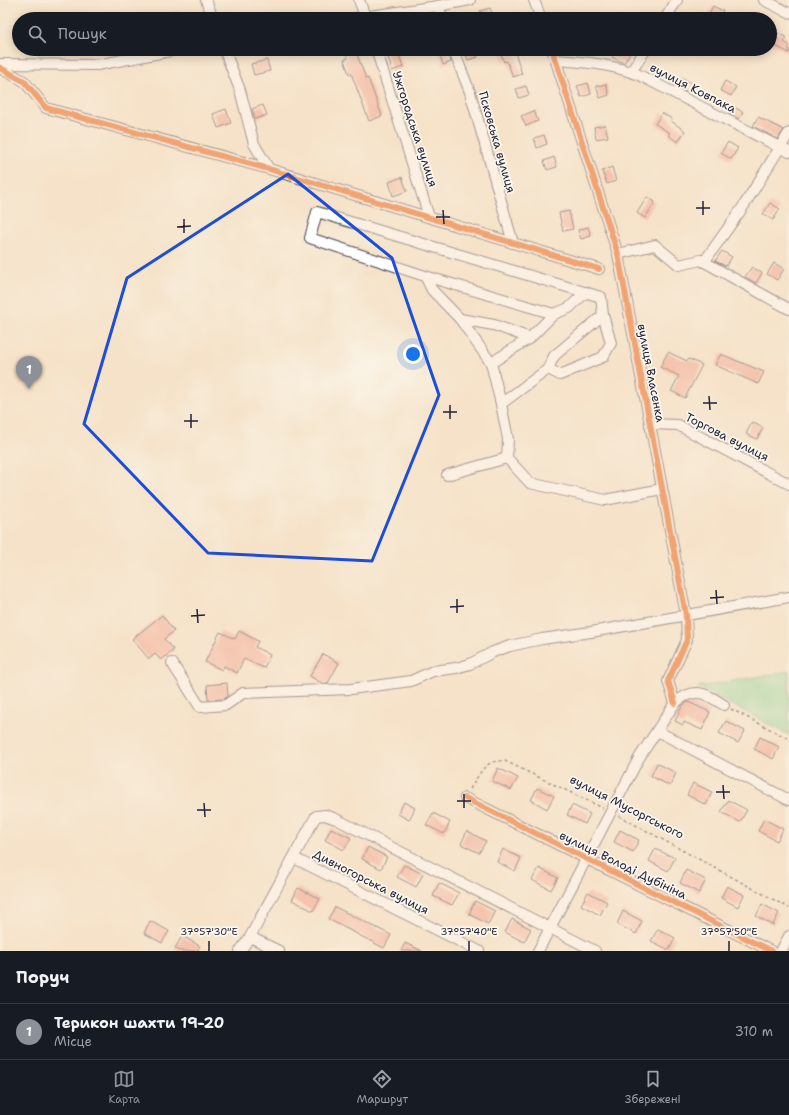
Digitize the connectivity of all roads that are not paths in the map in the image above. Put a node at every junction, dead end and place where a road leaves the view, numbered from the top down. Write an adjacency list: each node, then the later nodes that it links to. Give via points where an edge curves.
1 (206, 0): 8 (street)
2 (359, 0): 9 (street)
3 (470, 0): 7 (street)
4 (534, 0): 12 (street)
5 (677, 0): 13 (street)
6 (764, 0): 14 (street)
7 (438, 6): 10 (street); 11 (street)
8 (210, 12)
9 (364, 12)
10 (402, 12)
11 (440, 12)
12 (538, 12)
13 (669, 12)
14 (789, 13)
15 (144, 56): 22 (street, via 97,65)
16 (227, 56): 27 (street, via 240,90 254,144)
17 (378, 56): 28 (street, Ужгородська вулиця)
18 (456, 56): 29 (street, Псковська вулиця, via 470,92)
19 (555, 56): 21 (street, вулиця Власенка)
20 (641, 56): 24 (street)
21 (556, 60): 24 (street, вулиця Ковпака, via 595,63); 30 (street, вулиця Власенка)
22 (0, 64)
23 (0, 68): 27 (street, via 24,81 46,108)
24 (631, 72): 26 (street, вулиця Ковпака)
25 (789, 133): 26 (street)
26 (784, 150): 31 (street)
27 (269, 169): 28 (street)
28 (429, 217): 29 (street)
29 (513, 243): 32 (street)
30 (618, 254): 31 (street, via 655,245 678,264 701,260); 43 (street, вулиця Власенка)
31 (704, 262): 35 (street)
32 (599, 269)
33 (425, 276): 34 (street, via 310,238 317,212); 36 (street); 38 (street, via 432,290)
34 (586, 292): 36 (street, via 569,308); 37 (street, via 601,297)
35 (789, 309)
36 (554, 314): 39 (street)
37 (603, 315): 41 (street, via 554,356); 41 (street, via 611,344 604,357 560,375)
38 (460, 319): 39 (street, via 494,325); 40 (street)
39 (530, 338): 40 (street)
40 (491, 363): 42 (street)
41 (548, 369): 42 (street)
42 (502, 404): 44 (street, via 508,438)
43 (650, 424): 46 (street, Торгова вулиця, via 678,425); 47 (street, вулиця Власенка)
44 (507, 458): 45 (street); 47 (street, via 530,483 605,500)
45 (447, 475)
46 (789, 484)
47 (662, 489): 49 (street, вулиця Власенка)
48 (789, 597): 49 (street)
49 (686, 615): 50 (street, via 510,646 470,664 433,671 411,681 351,689 243,693 226,705 200,707); 51 (street, вулиця Власенка, via 687,640 668,681)
50 (172, 663)
51 (675, 703): 52 (street, via 682,697 698,692 707,694); 53 (street)
52 (724, 705)
53 (657, 731): 55 (street); 57 (street, via 639,758)
54 (465, 798): 57 (street, вулиця Володі Дубініна)
55 (789, 800)
56 (294, 858): 58 (street, via 316,816 325,815); 60 (street); 63 (street, Дивногорська вулиця)
57 (586, 859): 58 (street); 66 (street, вулиця Володі Дубініна)
58 (550, 928): 64 (street); 65 (street)
59 (789, 936): 67 (street)
60 (250, 937): 61 (street); 62 (street)
61 (240, 951)
62 (279, 951)
63 (479, 951)
64 (538, 951)
65 (595, 951)
66 (771, 951)
67 (781, 951)

